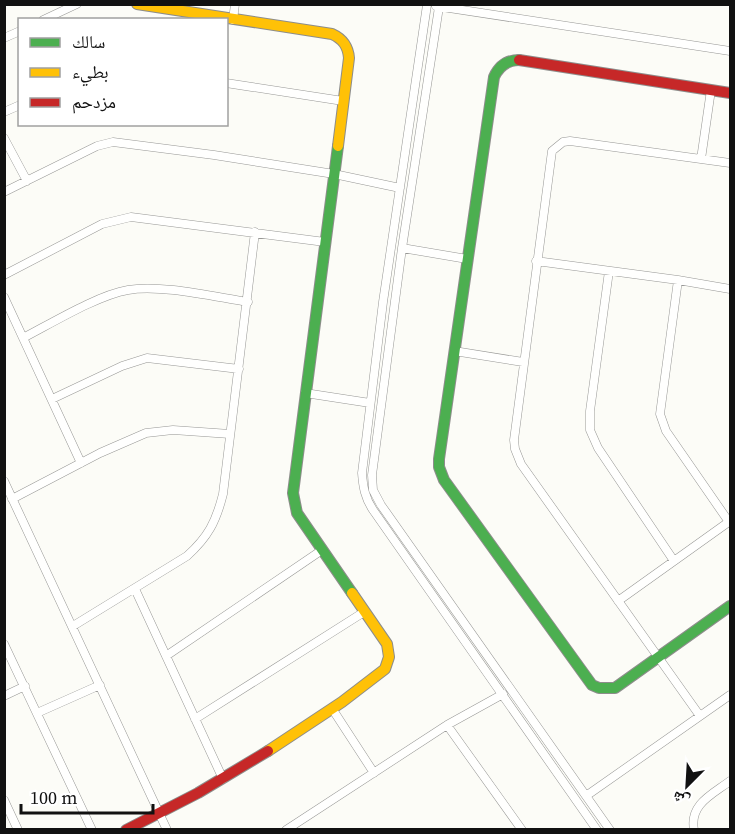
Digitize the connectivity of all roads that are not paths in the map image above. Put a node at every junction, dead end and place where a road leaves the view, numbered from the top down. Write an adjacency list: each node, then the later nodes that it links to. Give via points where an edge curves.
1 (77, 4): 6 (street)
2 (137, 4): 7 (street)
3 (235, 4): 9 (street)
4 (426, 5): 5 (street); 24 (street)
5 (439, 7): 12 (street); 28 (street)
6 (47, 18)
7 (221, 18)
8 (228, 19): 9 (street)
9 (233, 20): 16 (street, via 344,41 349,52)
10 (18, 32): 11 (street)
11 (4, 38)
12 (730, 51)
13 (228, 83): 16 (street)
14 (711, 90): 15 (street); 20 (street); 29 (street, via 516,60 502,64 494,77)
15 (730, 93)
16 (343, 101): 22 (street)
17 (18, 106): 18 (street)
18 (4, 112)
19 (4, 138): 23 (street)
20 (701, 159): 21 (street); 30 (street, via 570,141 556,146 549,158)
21 (730, 163)
22 (334, 174): 23 (street, via 113,142); 24 (street); 27 (street)
23 (27, 181): 25 (street)
24 (400, 188): 37 (street)
25 (4, 192)
26 (255, 232): 27 (street); 32 (street, via 144,218 118,219); 36 (street)
27 (325, 242): 43 (street)
28 (402, 248): 29 (street); 38 (street)
29 (467, 259): 40 (street)
30 (536, 261): 31 (street); 41 (street)
31 (609, 271): 33 (street); 52 (street, via 590,430)
32 (4, 275)
33 (678, 280): 34 (street); 50 (street, via 660,414 666,431)
34 (730, 289)
35 (4, 297): 39 (street)
36 (248, 302): 39 (street, via 159,290 128,290); 42 (street)
37 (378, 336): 38 (street); 45 (street)
38 (390, 337): 74 (street, via 372,476 376,498)
39 (23, 338): 44 (street)
40 (454, 351): 41 (street); 60 (street, via 439,459 444,480 592,685 615,688)
41 (523, 363): 54 (street, via 514,440 517,457)
42 (239, 369): 44 (street, via 147,358); 46 (street)
43 (305, 393): 45 (street); 51 (street, via 294,503)
44 (52, 399): 47 (street)
45 (370, 403): 63 (street, via 362,473 365,496)
46 (230, 434): 47 (street, via 173,430 146,433); 53 (street, via 223,494 212,528 187,556)
47 (81, 463): 49 (street)
48 (4, 481): 49 (street)
49 (12, 499): 57 (street)
50 (730, 522): 52 (street)
51 (322, 550): 56 (street); 59 (street)
52 (674, 561): 54 (street)
53 (135, 589): 57 (street); 59 (street)
54 (618, 601): 60 (street)
55 (730, 606): 60 (street)
56 (364, 612): 66 (street, via 387,644 389,661); 69 (street)
57 (73, 626): 61 (street)
58 (4, 644): 62 (street)
59 (166, 656): 69 (street)
60 (658, 657): 68 (street)
61 (100, 685): 67 (street); 76 (street)
62 (25, 686): 65 (street); 67 (street)
63 (503, 694): 70 (street); 83 (street)
64 (730, 695): 68 (street)
65 (4, 696)
66 (333, 710): 71 (street); 72 (street)
67 (37, 713): 78 (street)
68 (700, 716): 74 (street)
69 (195, 719): 72 (street)
70 (447, 725): 71 (street); 82 (street)
71 (374, 773): 81 (street)
72 (223, 779): 76 (street)
73 (730, 782): 85 (street, via 695,810)
74 (586, 796): 84 (street)
75 (4, 800): 77 (street)
76 (159, 814): 79 (street); 80 (street)
77 (18, 830)
78 (92, 830)
79 (126, 830)
80 (166, 830)
81 (285, 830)
82 (522, 830)
83 (597, 830)
84 (610, 830)
85 (694, 830)

